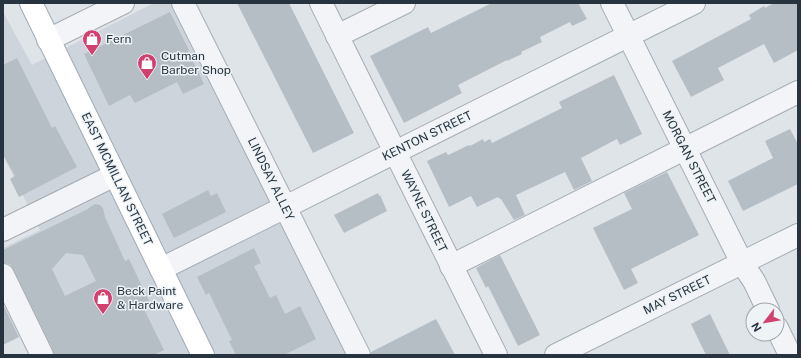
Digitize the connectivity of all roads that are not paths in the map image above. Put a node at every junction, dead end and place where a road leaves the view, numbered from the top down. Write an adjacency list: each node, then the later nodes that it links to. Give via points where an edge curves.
1 (31, 3): 10 (main road, EAST MCMILLAN STREET)
2 (123, 3): 10 (street)
3 (183, 3): 15 (street, LINDSAY ALLEY)
4 (321, 3): 8 (street, WAYNE STREET)
5 (404, 3): 8 (street)
6 (612, 3): 9 (street, MORGAN STREET)
7 (694, 3): 9 (street, KENTON STREET)
8 (337, 36): 13 (street, WAYNE STREET)
9 (628, 36): 12 (street, MORGAN STREET); 13 (street, KENTON STREET)
10 (48, 40): 14 (main road, EAST MCMILLAN STREET)
11 (798, 92): 12 (street)
12 (685, 148): 18 (street, MORGAN STREET); 19 (street)
13 (394, 152): 15 (street, KENTON STREET); 19 (street, WAYNE STREET)
14 (115, 175): 16 (street); 20 (main road, EAST MCMILLAN STREET)
15 (285, 207): 20 (street, KENTON STREET); 26 (street, LINDSAY ALLEY)
16 (3, 230)
17 (798, 235): 18 (street, MAY STREET)
18 (742, 263): 22 (street, MORGAN STREET); 28 (street, MAY STREET)
19 (451, 266): 27 (street, WAYNE STREET)
20 (160, 269): 25 (main road, EAST MCMILLAN STREET)
21 (3, 275): 24 (street)
22 (764, 302)
23 (784, 342): 29 (street)
24 (42, 355)
25 (203, 355)
26 (359, 355)
27 (496, 355)
28 (556, 355)
29 (790, 355)

